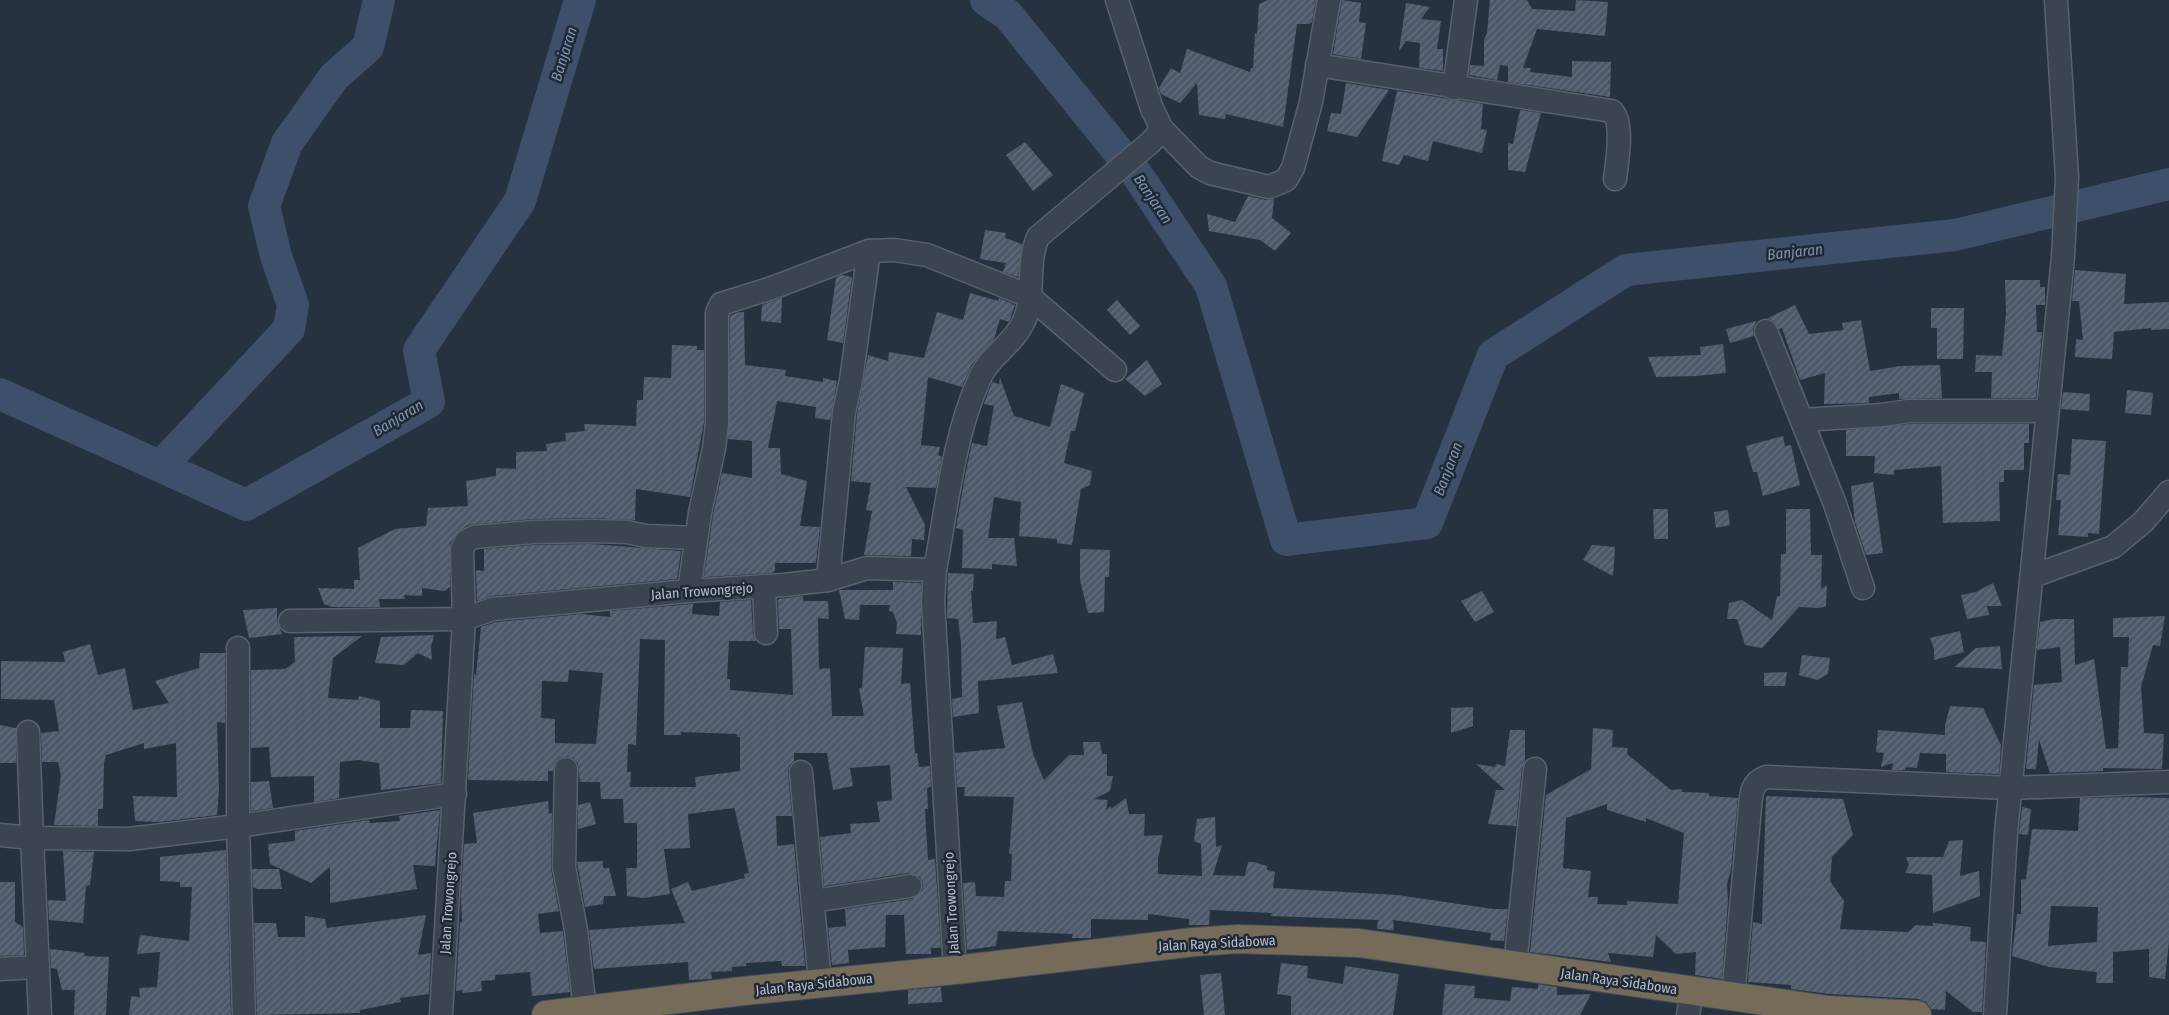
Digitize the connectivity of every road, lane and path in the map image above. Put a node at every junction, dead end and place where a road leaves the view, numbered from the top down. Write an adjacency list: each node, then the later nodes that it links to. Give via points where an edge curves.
1 (1117, 0): 7 (street, via 1152,109)
2 (1329, 0): 5 (street)
3 (1466, 0): 6 (street)
4 (2056, 0): 13 (street, via 2067,177 2063,257)
5 (1317, 65): 6 (street); 7 (street, via 1311,102 1293,168 1286,180 1277,185 1262,187 1210,174)
6 (1454, 88): 8 (street, via 1612,112 1619,130)
7 (1157, 136): 10 (street, via 1038,237 1030,260)
8 (1615, 179)
9 (869, 251): 10 (street, via 894,250 927,255); 16 (street, via 721,304 718,308 716,423); 19 (street, via 852,380 843,418)
10 (1029, 296): 12 (street); 17 (street, via 1023,324 979,379 957,452)
11 (1766, 330): 14 (street)
12 (1115, 370)
13 (2046, 410): 14 (street, via 1909,411); 18 (street)
14 (1802, 420): 21 (street)
15 (2169, 492): 18 (street, via 2143,522 2113,547)
16 (696, 538): 22 (street); 23 (street, via 591,531 474,537 466,541 461,554)
17 (935, 570): 19 (street, Jalan Trowongrejo, via 867,568); 42 (street, Jalan Trowongrejo, via 933,601)
18 (2033, 576): 32 (street)
19 (828, 580): 20 (street, Jalan Trowongrejo)
20 (764, 586): 22 (street, Jalan Trowongrejo); 25 (street)
21 (1863, 588)
22 (689, 591): 23 (street, Jalan Trowongrejo, via 493,609)
23 (464, 620): 24 (street); 33 (street, Jalan Trowongrejo)
24 (290, 621)
25 (766, 634)
26 (238, 648): 34 (street)
27 (28, 732): 36 (street)
28 (566, 769): 46 (street, via 564,867 576,930)
29 (1535, 769): 39 (street)
30 (801, 772): 38 (street)
31 (2169, 782): 32 (street)
32 (2010, 788): 44 (street, via 1766,777 1757,780 1750,807); 52 (street)
33 (455, 794): 34 (street); 49 (street, Jalan Trowongrejo)
34 (238, 826): 36 (street, via 114,840); 48 (street)
35 (0, 835): 36 (street)
36 (32, 838): 40 (street)
37 (910, 886): 38 (street)
38 (813, 901): 43 (street)
39 (1515, 966): 42 (highway, Jalan Raya Sidabowa, via 1359,943 1238,939); 45 (highway, Jalan Raya Sidabowa)
40 (38, 967): 41 (street); 47 (street)
41 (0, 969)
42 (955, 970): 43 (highway, Jalan Raya Sidabowa)
43 (820, 983): 46 (highway, Jalan Raya Sidabowa)
44 (1733, 998): 45 (highway, Jalan Raya Sidabowa); 51 (highway, Jalan Raya Sidabowa, via 1836,1011)
45 (1690, 1003)
46 (585, 1011): 50 (highway, Jalan Raya Sidabowa)
47 (40, 1015)
48 (244, 1015)
49 (441, 1015)
50 (546, 1015)
51 (1917, 1015)
52 (1995, 1015)

